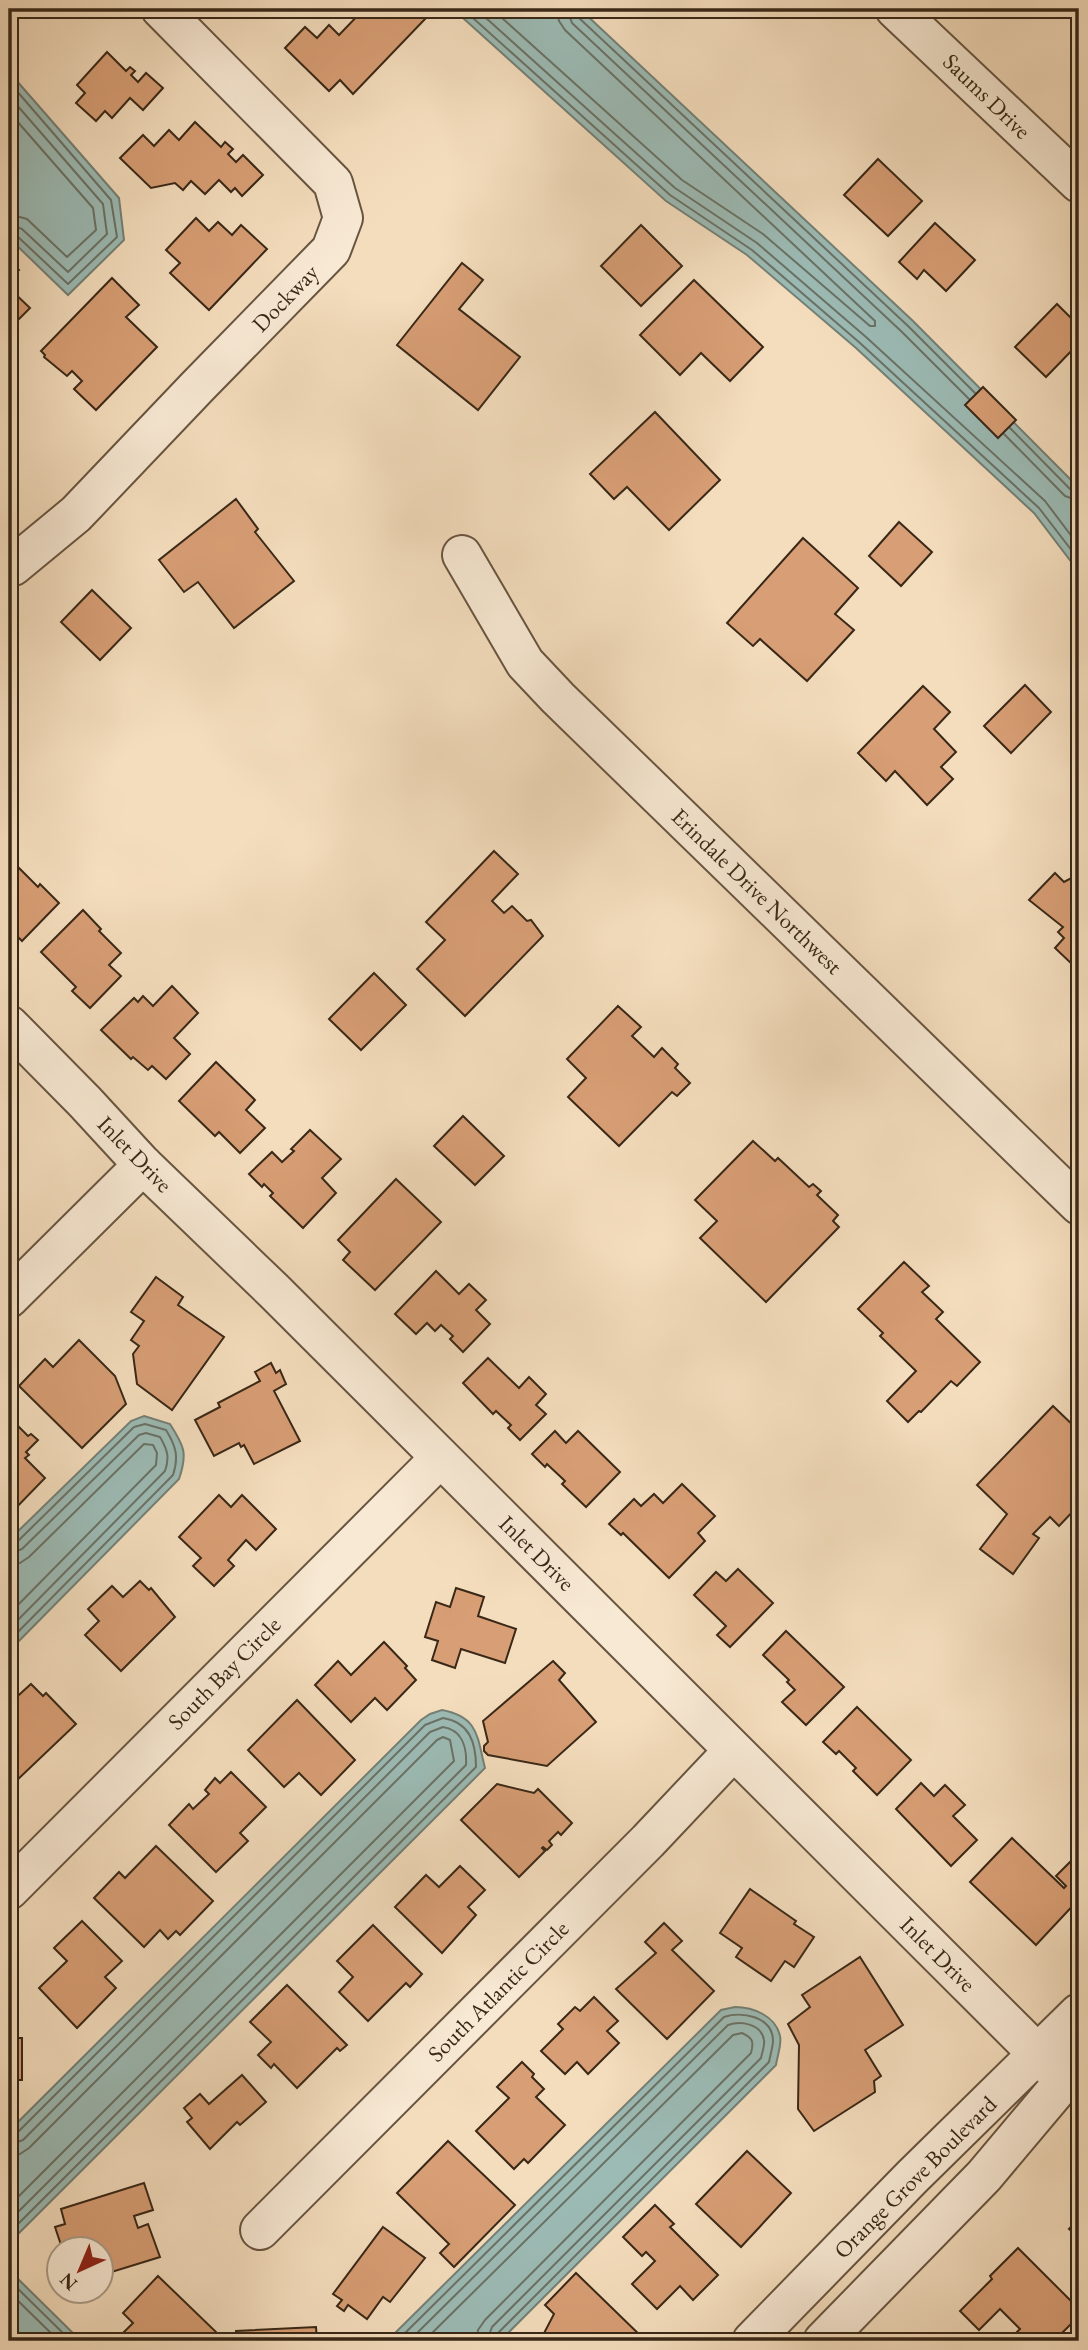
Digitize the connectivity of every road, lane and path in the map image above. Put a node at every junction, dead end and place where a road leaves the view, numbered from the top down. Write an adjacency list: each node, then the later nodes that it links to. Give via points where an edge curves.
1 (161, 9): 5 (street, Dockway, via 332,183 343,218 331,250 307,277 76,514)
2 (895, 9): 3 (street, Saums Drive)
3 (1079, 183)
4 (462, 555): 8 (street, Erindale Drive Northwest, via 525,663 558,698)
5 (10, 556)
6 (9, 1025): 7 (street, Inlet Drive)
7 (143, 1165): 9 (street); 10 (street, Inlet Drive)
8 (1079, 1205)
9 (9, 1297)
10 (440, 1458): 11 (street, Inlet Drive); 12 (street, South Bay Circle)
11 (733, 1751): 14 (street, Inlet Drive); 15 (street, South Atlantic Circle)
12 (9, 1890)
13 (1079, 2013): 14 (street, Orange Grove Boulevard)
14 (1061, 2066): 16 (street, Orange Grove Boulevard, via 912,2177); 17 (street, Orange Grove Boulevard, via 984,2176)
15 (260, 2230)
16 (752, 2341)
17 (823, 2341)

